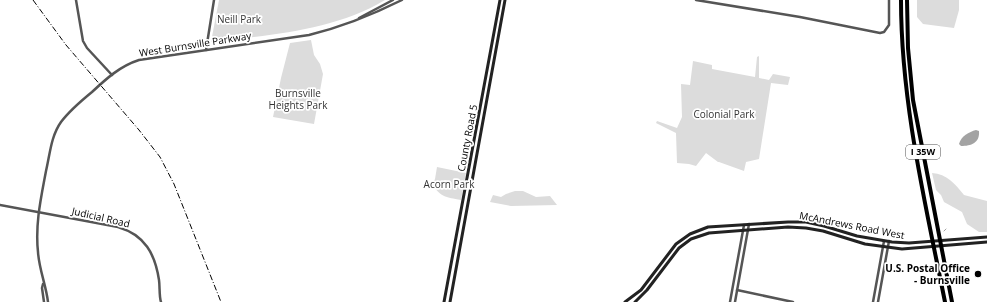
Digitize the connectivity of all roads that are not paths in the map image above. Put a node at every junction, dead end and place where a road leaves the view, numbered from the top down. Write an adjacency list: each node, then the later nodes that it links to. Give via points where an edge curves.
1 (76, 0): 13 (street, via 83,41)
2 (214, 0): 12 (street)
3 (392, 0): 11 (street, West Burnsville Parkway)
4 (402, 0): 11 (street, West Burnsville Parkway)
5 (500, 0): 32 (main road, County Road 5)
6 (505, 0): 33 (main road, County Road 5)
7 (696, 0): 8 (street, via 880,33 889,25)
8 (889, 0)
9 (901, 0): 41 (highway, I 35W, via 907,102)
10 (907, 0): 42 (highway, I 35W, via 907,39 913,100)
11 (354, 22): 12 (street, West Burnsville Parkway, via 308,35)
12 (206, 50): 13 (street, West Burnsville Parkway, via 139,60 123,66)
13 (112, 75): 15 (street, West Burnsville Parkway, via 71,110 60,123 52,140)
14 (0, 205): 15 (street, Judicial Road)
15 (38, 212): 26 (street, West Burnsville Parkway, via 38,251); 29 (street, Judicial Road, via 118,227 134,233 151,253 159,280)
16 (749, 224): 17 (main road, McAndrews Road West); 19 (street); 21 (main road, McAndrews Road West, via 806,222)
17 (744, 225): 18 (street); 34 (main road, McAndrews Road West, via 708,227 685,236 669,251 641,290)
18 (743, 230): 19 (main road, McAndrews Road West); 27 (street); 35 (main road, McAndrews Road West, via 708,232 688,240)
19 (748, 230): 24 (main road, McAndrews Road West, via 806,228); 28 (street)
20 (987, 237): 22 (main road, McAndrews Road West, via 924,243)
21 (884, 241): 22 (main road, McAndrews Road West); 24 (street)
22 (889, 241): 25 (street)
23 (987, 242): 25 (main road, McAndrews Road West, via 925,248)
24 (883, 247): 25 (main road, McAndrews Road West); 39 (street)
25 (888, 248): 40 (street)
26 (43, 283): 30 (street); 31 (street)
27 (733, 289): 28 (street); 36 (street)
28 (737, 290): 37 (street); 38 (street)
29 (159, 301)
30 (44, 302)
31 (48, 302)
32 (444, 302)
33 (450, 302)
34 (625, 302)
35 (635, 302)
36 (730, 302)
37 (735, 302)
38 (793, 302)
39 (873, 302)
40 (878, 302)
41 (945, 302)
42 (952, 302)

